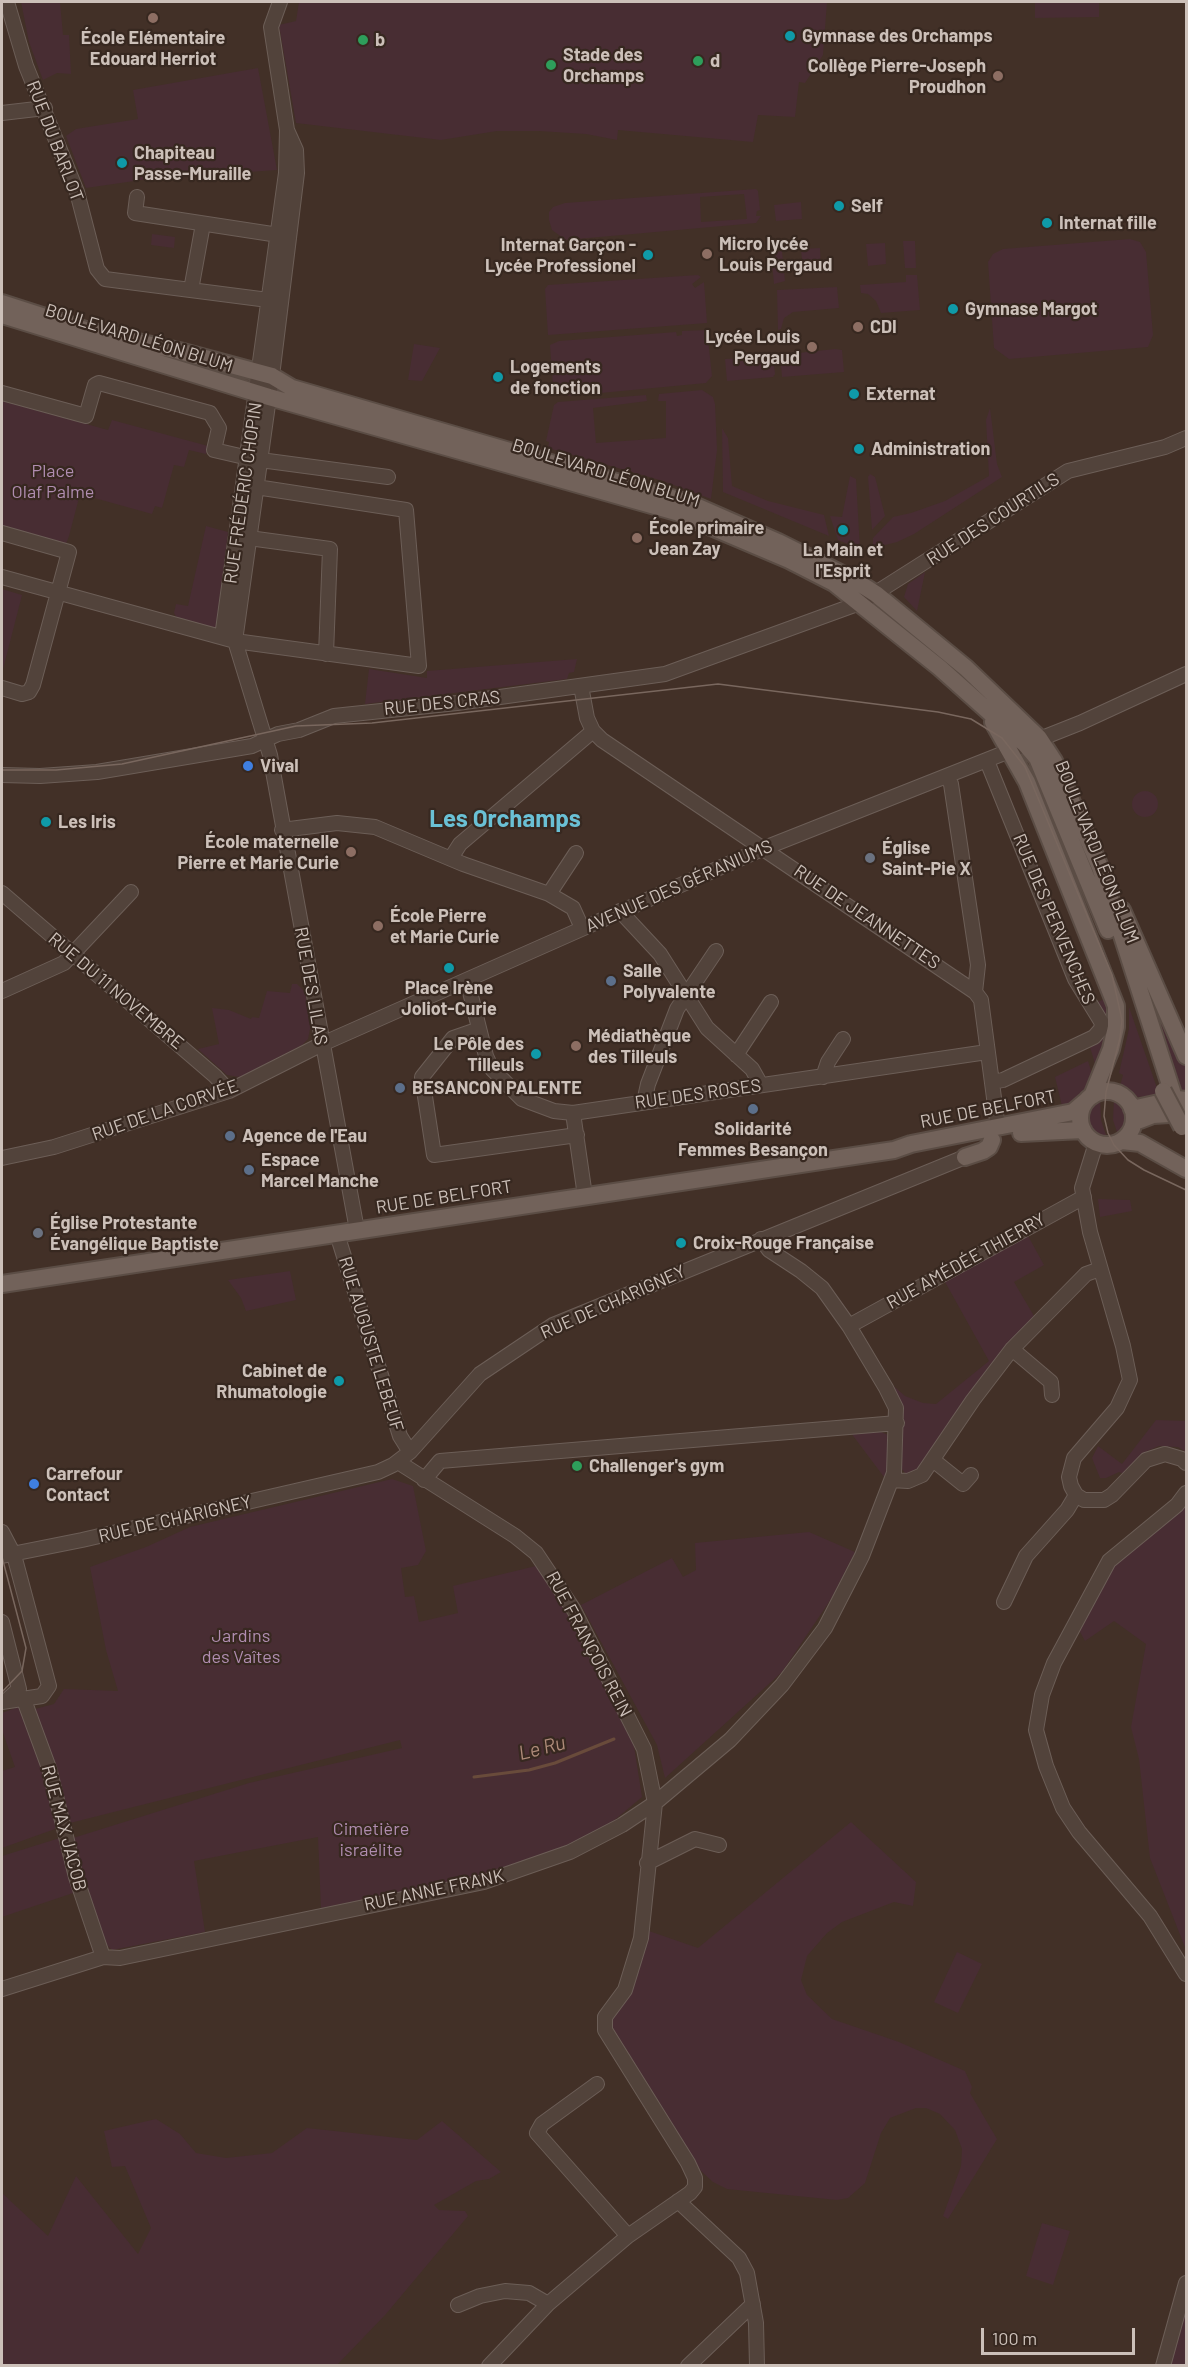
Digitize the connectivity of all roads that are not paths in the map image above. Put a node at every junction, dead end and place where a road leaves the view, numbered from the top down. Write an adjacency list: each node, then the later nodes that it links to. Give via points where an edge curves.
1 (7, 2): 3 (street, RUE DU BARLOT, via 26,66)
2 (280, 2): 7 (street, RUE FRÉDÉRIC CHOPIN, via 272,27 291,173)
3 (45, 108): 4 (street); 8 (street, RUE DU BARLOT, via 77,192 97,269 105,279)
4 (2, 113)
5 (137, 197): 6 (street, via 135,213)
6 (203, 224): 7 (street); 8 (street)
7 (284, 236): 9 (street, RUE FRÉDÉRIC CHOPIN)
8 (191, 290): 9 (street)
9 (275, 301): 12 (street, RUE FRÉDÉRIC CHOPIN)
10 (2, 303): 12 (main road, BOULEVARD LÉON BLUM, via 92,332)
11 (2, 315): 14 (main road, BOULEVARD LÉON BLUM)
12 (266, 375): 14 (street, RUE FRÉDÉRIC CHOPIN); 23 (main road, BOULEVARD LÉON BLUM, via 292,388 689,503 854,580)
13 (2, 393): 16 (street, via 86,416 99,383 210,413 219,428 214,450)
14 (263, 395): 16 (street, RUE FRÉDÉRIC CHOPIN); 23 (main road, BOULEVARD LÉON BLUM, via 676,512)
15 (1186, 438): 23 (street, RUE DES COURTILS, via 1165,447 1068,471)
16 (253, 459): 17 (street, RUE FRÉDÉRIC CHOPIN); 18 (street, RUE FRÉDÉRIC CHOPIN)
17 (388, 477)
18 (249, 485): 20 (street, RUE FRÉDÉRIC CHOPIN); 24 (street, RUE FRÉDÉRIC CHOPIN); 25 (street, via 406,510 419,666)
19 (2, 533): 22 (street, via 69,552)
20 (249, 538): 24 (street, RUE FRÉDÉRIC CHOPIN); 25 (street, via 330,549)
21 (2, 578): 22 (street)
22 (58, 593): 24 (street); 28 (street, via 29,692 22,694)
23 (868, 599): 27 (street, RUE DES CRAS, via 665,674); 31 (main road, BOULEVARD LÉON BLUM); 31 (main road, BOULEVARD LÉON BLUM, via 953,656)
24 (228, 639): 25 (street); 30 (street, RUE FRÉDÉRIC CHOPIN)
25 (326, 654)
26 (1186, 674): 31 (street, AVENUE DES GÉRANIUMS)
27 (581, 686): 29 (street, via 586,718); 30 (street, RUE DES CRAS, via 334,716)
28 (2, 688)
29 (593, 731): 36 (street, RUE DE JEANNETTES); 38 (street, via 460,844)
30 (265, 742): 33 (street, RUE DES CRAS, via 97,772); 35 (street, RUE DES LILAS)
31 (1025, 744): 32 (street, AVENUE DES GÉRANIUMS); 39 (main road, BOULEVARD LÉON BLUM, via 1054,761); 62 (main road, BOULEVARD LÉON BLUM, via 1042,768 1086,874); 63 (main road, via 1027,782 1116,1006 1112,1050)
32 (987, 761): 34 (street, AVENUE DES GÉRANIUMS); 59 (street, RUE DES PERVENCHES, via 1076,979 1102,1023 1094,1037)
33 (2, 775)
34 (947, 777): 36 (street, AVENUE DES GÉRANIUMS); 49 (street, via 978,965)
35 (282, 830): 38 (street, via 360,824); 54 (street, RUE DES LILAS)
36 (762, 849): 43 (street, AVENUE DES GÉRANIUMS); 49 (street, RUE DE JEANNETTES)
37 (576, 853): 42 (street)
38 (451, 858): 42 (street)
39 (1100, 867): 57 (main road); 62 (main road, BOULEVARD LÉON BLUM)
40 (2, 892): 46 (street, RUE DU 11 NOVEMBRE)
41 (131, 892): 46 (street)
42 (549, 894): 44 (street, via 573,908)
43 (620, 911): 44 (street, AVENUE DES GÉRANIUMS); 50 (street, via 660,954 680,981)
44 (582, 928): 47 (street, AVENUE DES GÉRANIUMS)
45 (716, 951): 50 (street)
46 (74, 956): 48 (street, via 58,968); 61 (street, RUE DU 11 NOVEMBRE)
47 (467, 980): 52 (street, RUE DES ROSES); 54 (street, AVENUE DES GÉRANIUMS)
48 (2, 991)
49 (975, 992): 55 (street, via 981,1000)
50 (686, 997): 56 (street, via 707,1028); 65 (street, via 666,1034)
51 (771, 1002): 56 (street)
52 (479, 1029): 66 (street, RUE DES ROSES, via 492,1069 511,1091 541,1108); 71 (street, via 448,1042 422,1077 434,1155)
53 (843, 1039): 58 (street)
54 (322, 1044): 61 (street, RUE DE LA CORVÉE); 80 (street, RUE DES LILAS)
55 (987, 1052): 58 (street, RUE DES ROSES); 59 (street)
56 (736, 1054): 60 (street, via 759,1077)
57 (1186, 1056)
58 (823, 1077): 60 (street, RUE DES ROSES)
59 (992, 1082): 70 (street)
60 (761, 1085): 65 (street, RUE DES ROSES)
61 (229, 1091): 76 (street, RUE DE LA CORVÉE, via 54,1147)
62 (1167, 1091): 68 (main road)
63 (1089, 1098): 67 (main road, via 1099,1093 1117,1093 1128,1102); 69 (main road, via 1080,1114); 70 (main road, RUE DE BELFORT, via 1073,1112)
64 (1186, 1100): 67 (main road, via 1177,1099)
65 (644, 1102): 66 (street, RUE DES ROSES)
66 (573, 1113): 71 (street)
67 (1133, 1115): 68 (main road, via 1153,1115); 72 (main road, via 1131,1130)
68 (1185, 1123)
69 (1083, 1130): 70 (main road, RUE DE BELFORT); 73 (main road)
70 (995, 1134): 74 (main road, RUE DE BELFORT, via 911,1144); 75 (main road, RUE DE BELFORT, via 968,1139)
71 (577, 1135): 78 (street)
72 (1122, 1141): 73 (main road, via 1114,1145); 77 (main road, via 1140,1143)
73 (1096, 1143): 79 (street, via 1083,1183)
74 (894, 1150): 75 (main road, RUE DE BELFORT, via 902,1154); 78 (main road, RUE DE BELFORT)
75 (964, 1151): 82 (street, RUE DE CHARIGNEY)
76 (2, 1158)
77 (1186, 1169)
78 (585, 1196): 80 (main road, RUE DE BELFORT)
79 (1084, 1197): 83 (street); 85 (street, RUE AMÉDÉE THIERRY)
80 (357, 1230): 81 (main road, RUE DE BELFORT)
81 (337, 1234): 84 (main road, RUE DE BELFORT); 89 (street, RUE AUGUSTE LEBEUF, via 401,1439)
82 (761, 1239): 85 (street, via 769,1250 822,1288); 89 (street, RUE DE CHARIGNEY, via 553,1324 480,1374)
83 (1100, 1269): 86 (street, via 1086,1274); 97 (street, via 1124,1346 1130,1380 1117,1408 1074,1458 1069,1477)
84 (2, 1284)
85 (849, 1326): 88 (street, via 896,1408)
86 (1012, 1349): 87 (street, via 1051,1382); 90 (street)
87 (1052, 1395)
88 (897, 1423): 94 (street, via 440,1461); 95 (street)
89 (410, 1452): 91 (street, RUE DE CHARIGNEY)
90 (933, 1460): 93 (street, via 963,1484); 95 (street, via 916,1478)
91 (398, 1462): 94 (street, RUE FRANÇOIS REIN); 99 (street, RUE DE CHARIGNEY, via 378,1472)
92 (1186, 1463): 97 (street, via 1174,1455 1156,1455 1104,1500)
93 (971, 1475)
94 (424, 1480): 104 (street, RUE FRANÇOIS REIN, via 515,1536 545,1564 574,1610 644,1749)
95 (892, 1480): 104 (street, RUE ANNE FRANK, via 862,1556 825,1629 782,1685 730,1740)
96 (1186, 1493): 108 (street, via 1177,1505 1109,1561 1054,1663 1042,1695 1036,1730 1063,1808 1150,1916)
97 (1076, 1496): 100 (street, via 1026,1556)
98 (2, 1532): 99 (street)
99 (8, 1555): 102 (street, via 50,1686 42,1696)
100 (1004, 1602)
101 (2, 1622): 103 (street, via 19,1689)
102 (24, 1700): 103 (street); 107 (street, RUE MAX JACOB, via 49,1768 76,1876)
103 (4, 1701)
104 (655, 1803): 106 (street, RUE FRANÇOIS REIN); 107 (street, RUE ANNE FRANK, via 570,1852 484,1882 130,1956)
105 (719, 1845): 106 (street, via 694,1839)
106 (647, 1863): 111 (street, RUE FRANÇOIS REIN, via 639,1949 625,1990 605,2018 605,2030 695,2178 695,2187)
107 (103, 1957): 109 (street, RUE ANNE FRANK)
108 (1186, 1974)
109 (2, 1989)
110 (597, 2084): 112 (street, via 542,2124 537,2133)
111 (678, 2201): 112 (street); 115 (street, via 739,2258 747,2273)
112 (628, 2236): 114 (street)
113 (1186, 2283): 120 (street)
114 (548, 2304): 116 (street, via 534,2295 506,2291); 117 (street)
115 (753, 2304): 118 (street); 119 (street)
116 (458, 2305)
117 (489, 2366)
118 (688, 2366)
119 (757, 2366)
120 (1163, 2366)

